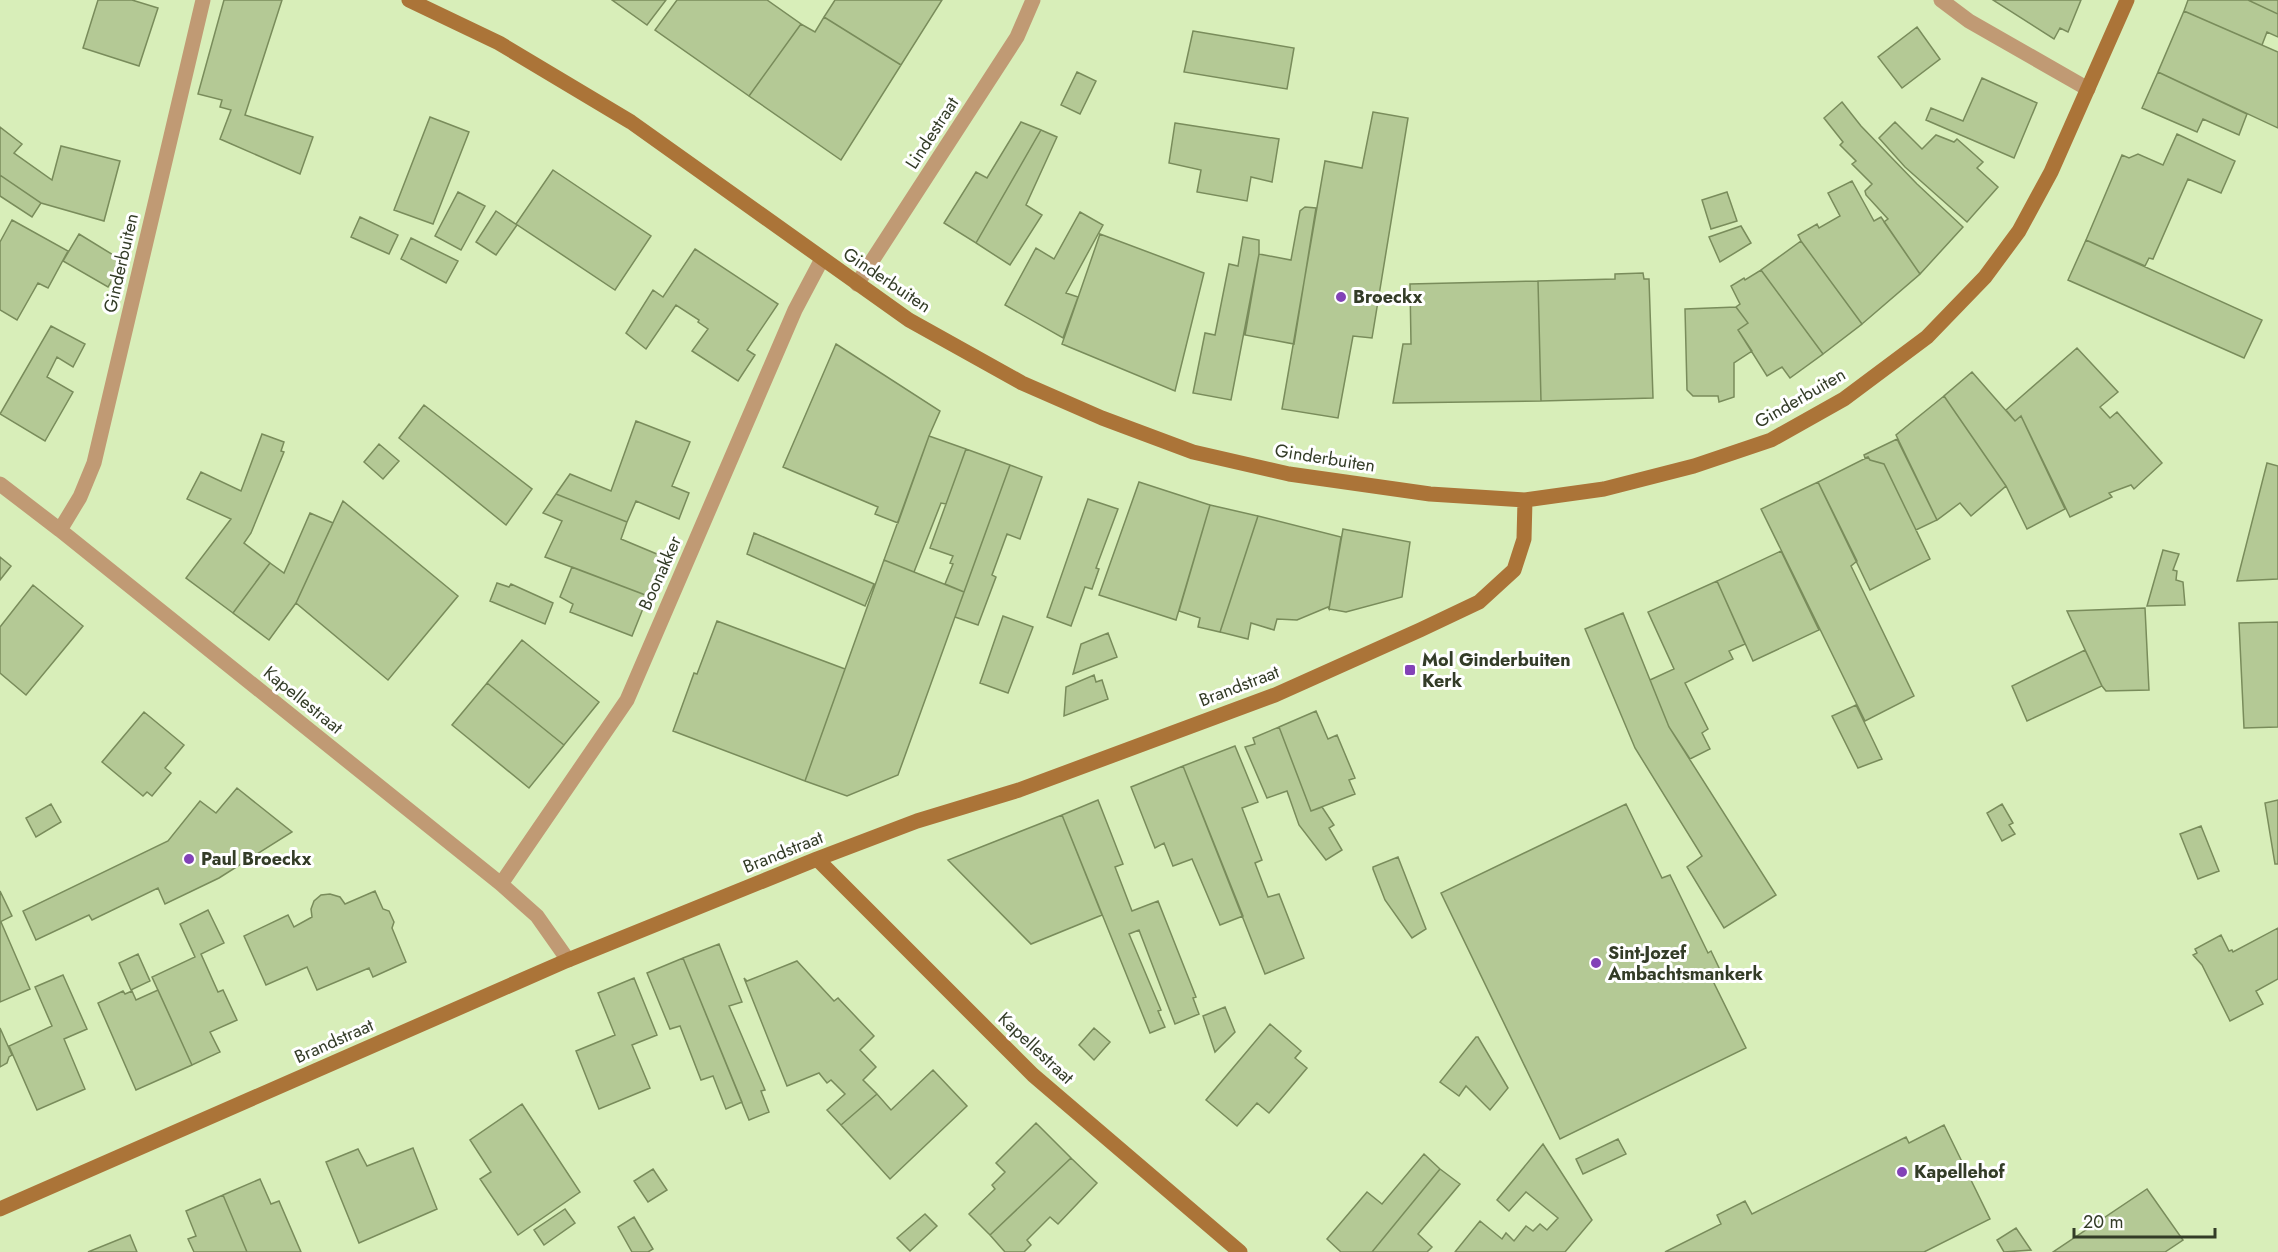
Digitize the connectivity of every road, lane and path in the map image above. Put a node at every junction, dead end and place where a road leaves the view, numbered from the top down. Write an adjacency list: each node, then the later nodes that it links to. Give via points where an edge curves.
1 (203, 0): 11 (street, Ginderbuiten, via 94,463)
2 (409, 0): 7 (street, Ginderbuiten, via 499,43 631,122)
3 (1033, 0): 8 (street, Lindestraat, via 1017,37)
4 (1941, 0): 6 (street, via 1969,21)
5 (2127, 0): 6 (street, Ginderbuiten)
6 (2088, 89): 10 (street, Ginderbuiten, via 2019,231 1985,276 1927,337 1844,399 1770,440 1694,466 1604,489)
7 (822, 259): 8 (street, Ginderbuiten); 13 (street, Boonakker, via 795,310 627,700)
8 (857, 284): 10 (street, Ginderbuiten, via 909,320 1022,382 1102,418 1193,452 1289,474 1430,494)
9 (0, 484): 11 (street, Kapellestraat)
10 (1525, 500): 12 (street, Brandstraat, via 1524,540 1514,570 1479,602 1275,695 1020,790 917,821)
11 (60, 530): 13 (street, Kapellestraat)
12 (817, 859): 14 (street, Brandstraat); 16 (street, Kapellestraat, via 1033,1075)
13 (501, 884): 14 (street, Kapellestraat, via 537,916)
14 (568, 960): 15 (street, Brandstraat)
15 (0, 1209)
16 (1240, 1252)

